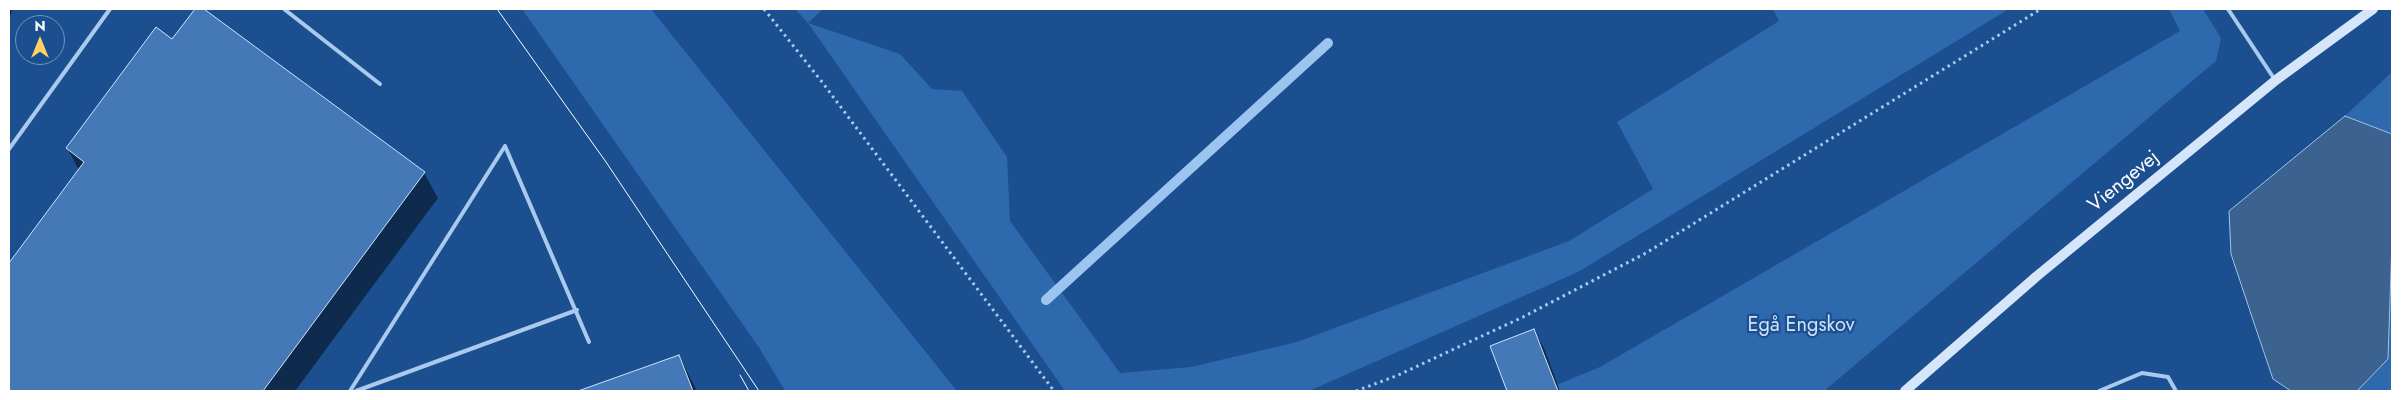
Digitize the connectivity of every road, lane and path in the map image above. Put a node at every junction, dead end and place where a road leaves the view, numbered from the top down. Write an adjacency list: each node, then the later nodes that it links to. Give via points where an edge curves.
1 (110, 9): 9 (lane)
2 (284, 9): 8 (lane)
3 (764, 9): 14 (path)
4 (2041, 9): 15 (path, via 1646,253 1523,317)
5 (2228, 9): 7 (lane)
6 (2373, 9): 7 (street, Viengevej)
7 (2276, 80): 16 (street, Viengevej, via 2036,276)
8 (380, 84)
9 (10, 146)
10 (577, 310): 11 (lane); 12 (lane, via 505,146); 13 (lane)
11 (589, 342)
12 (350, 391)
13 (356, 391)
14 (1054, 391)
15 (1356, 391)
16 (1905, 391)
17 (2099, 391): 18 (lane, via 2142,373 2168,377)
18 (2176, 391)

